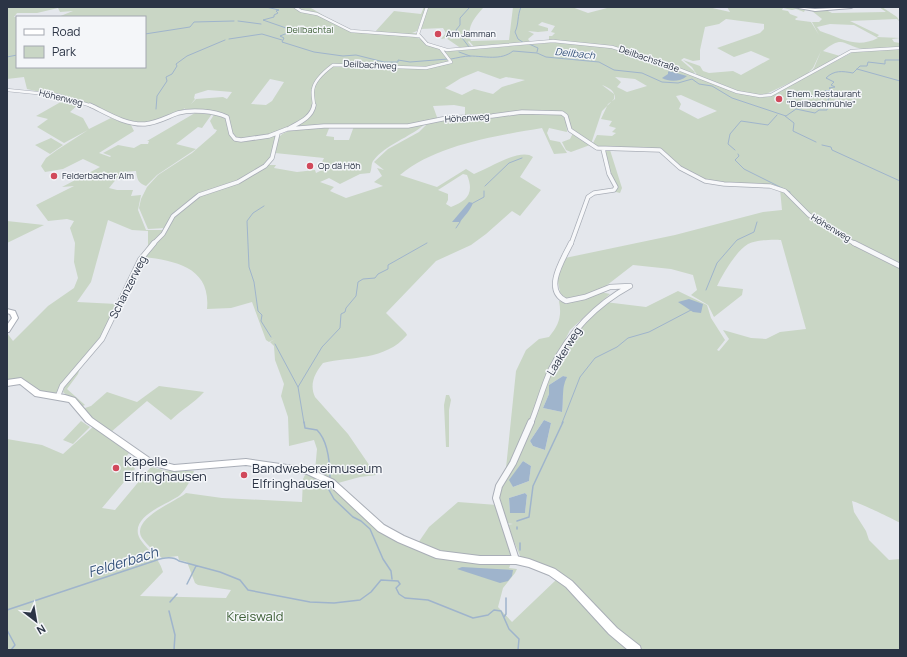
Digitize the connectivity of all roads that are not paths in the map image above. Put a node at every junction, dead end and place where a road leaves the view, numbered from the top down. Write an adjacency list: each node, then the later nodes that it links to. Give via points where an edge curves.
1 (295, 7): 5 (street, via 317,14 351,31)
2 (427, 7): 5 (street, via 418,32)
3 (795, 7): 4 (street, via 818,10)
4 (851, 7)
5 (419, 36): 7 (street, Deilbachstraße, via 427,44)
6 (900, 48): 7 (street, Deilbachstraße, via 852,51 771,95 764,96 737,92 668,65 602,45 554,41 458,50)
7 (441, 49): 9 (street, Deilbachweg, via 451,62 426,68 333,65 314,86 314,104 311,112)
8 (7, 90): 10 (street, Höhenweg, via 27,90 82,102 124,122 143,124 180,113 215,114 227,117 231,134 237,140)
9 (287, 129): 10 (street, Höhenweg); 11 (street, Höhenweg, via 337,125 408,126 447,118 541,111 565,114 570,130 591,146)
10 (278, 133): 16 (street, Schanzerweg, via 272,158 265,166 238,182 199,195 173,216 163,234 140,260 102,339 66,382)
11 (603, 149): 12 (street, Höhenweg, via 658,149 680,168 705,181 778,188 789,194 809,215 862,248); 17 (street, Laakerweg, via 609,174 616,187 614,190 594,193 588,197 555,278 560,297 566,301 579,299 610,287 630,286 613,295 584,319 573,333 551,369 536,412 525,431 513,463 499,486 496,498)
12 (900, 266)
13 (7, 311): 14 (street, via 13,313 15,318)
14 (7, 330)
15 (7, 383): 16 (street, via 21,381 38,394)
16 (58, 396): 17 (street, via 72,400 89,420 148,462 184,468 246,462 308,471 331,482 365,515 401,539 439,555 480,560)
17 (516, 560): 18 (street, via 542,567 561,578 613,631)
18 (636, 650)

